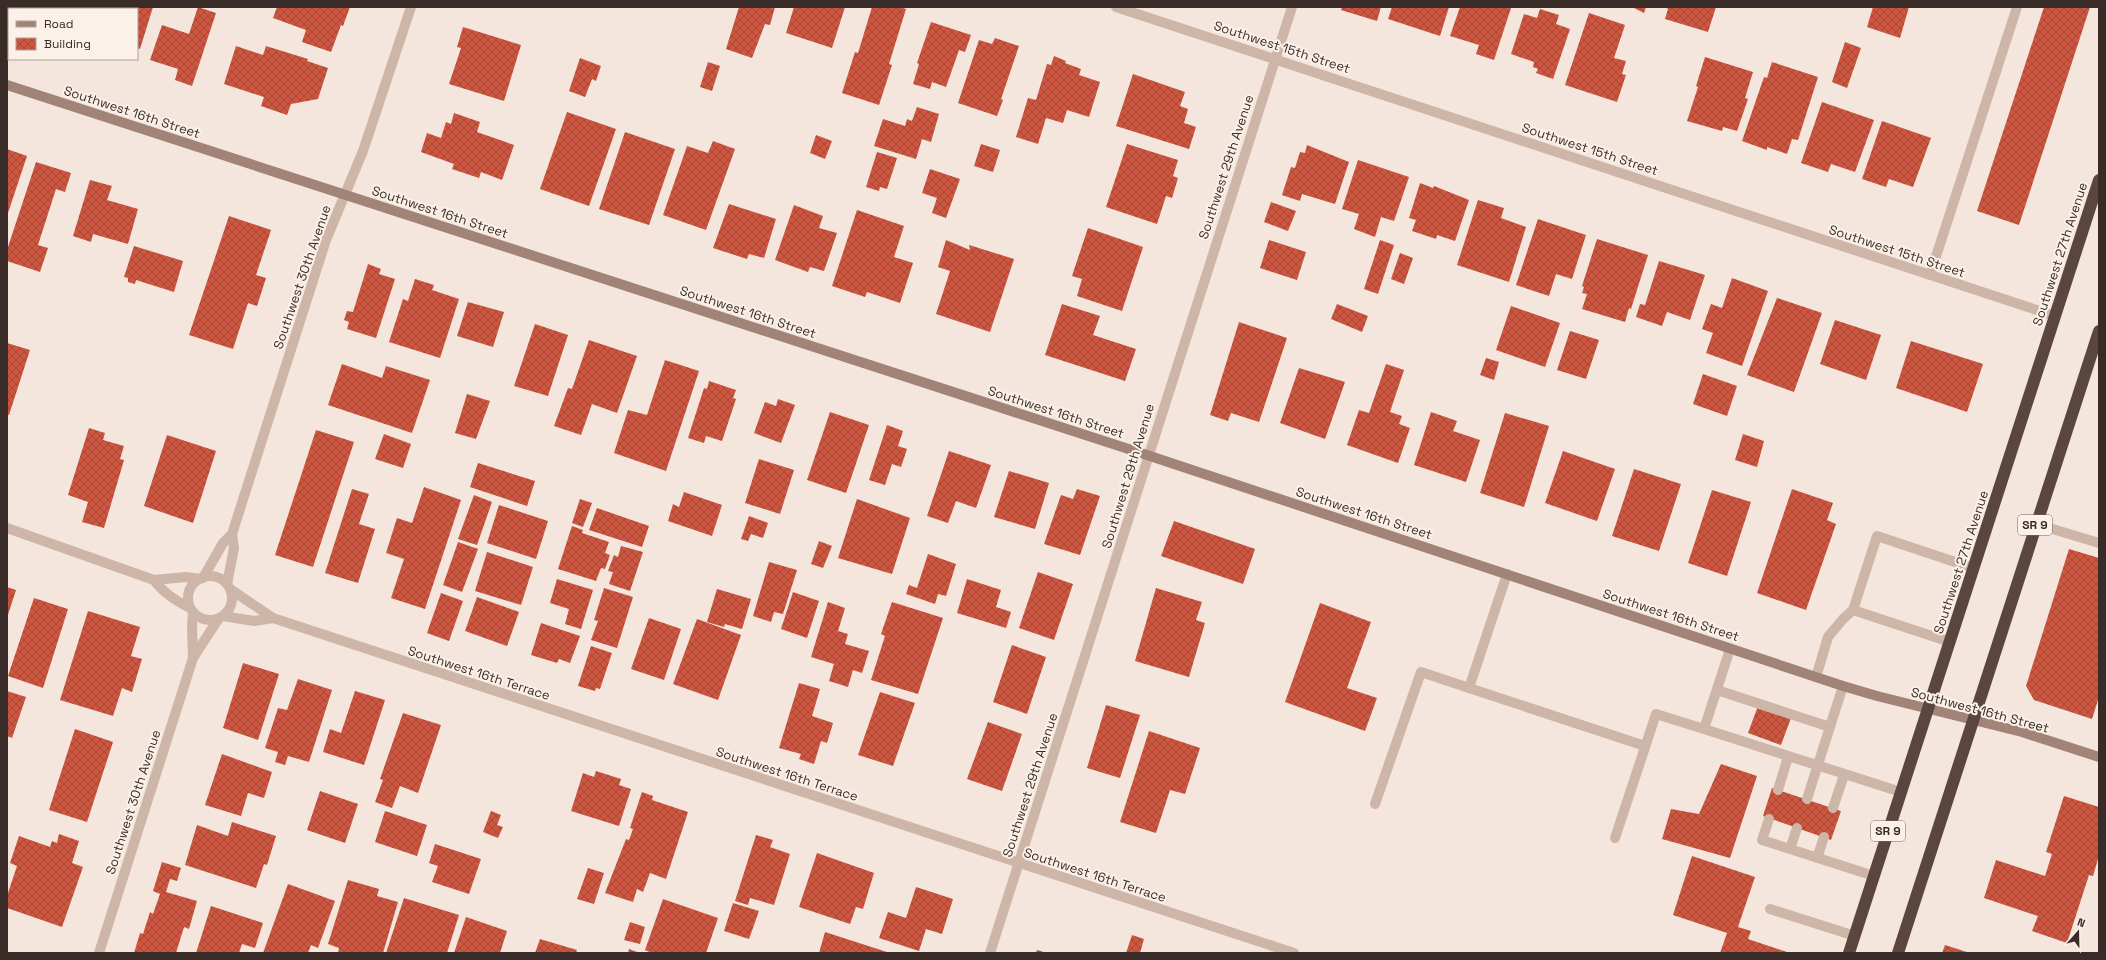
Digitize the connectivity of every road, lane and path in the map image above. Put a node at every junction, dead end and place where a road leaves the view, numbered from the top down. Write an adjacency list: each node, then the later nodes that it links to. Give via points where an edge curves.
1 (411, 7): 8 (street, Southwest 30th Avenue, via 363,151)
2 (1116, 7): 5 (street, Southwest 15th Street)
3 (1292, 7): 5 (street, Southwest 29th Avenue)
4 (2017, 7): 9 (street)
5 (1275, 59): 9 (street, Southwest 15th Street); 12 (street, Southwest 29th Avenue)
6 (7, 85): 8 (street, Southwest 16th Street)
7 (2099, 180): 10 (highway, Southwest 27th Avenue / SR 9)
8 (345, 195): 12 (street, Southwest 16th Street); 15 (street, Southwest 30th Avenue, via 326,240)
9 (1930, 275): 10 (street, Southwest 15th Street)
10 (2055, 316): 17 (highway, Southwest 27th Avenue / SR 9)
11 (2099, 331): 13 (highway, SR 9)
12 (1147, 455): 18 (street, Southwest 16th Street); 53 (street, Southwest 29th Avenue)
13 (2036, 524): 16 (street); 34 (highway, SR 9)
14 (7, 528): 20 (street)
15 (232, 534): 19 (street, Southwest 30th Avenue, via 223,543); 21 (street, Southwest 30th Avenue, via 234,548)
16 (2099, 543)
17 (1973, 568): 23 (street, via 1877,536); 26 (highway, Southwest 27th Avenue / SR 9)
18 (1507, 574): 27 (street, Southwest 16th Street); 31 (street)
19 (202, 579): 20 (street, via 186,577); 21 (street, via 216,578); 22 (street, via 194,583 188,595)
20 (154, 580): 22 (street, via 160,589)
21 (228, 587): 24 (street, via 232,596 231,604); 25 (street, Southwest 16th Terrace)
22 (192, 610): 24 (street, via 205,619); 28 (street, Southwest 30th Avenue)
23 (1853, 610): 26 (street); 29 (street, via 1828,637)
24 (221, 617): 25 (street, Southwest 16th Terrace, via 254,621); 28 (street, Southwest 30th Avenue)
25 (273, 618): 53 (street, Southwest 16th Terrace)
26 (1950, 642): 33 (highway, Southwest 27th Avenue / SR 9)
27 (1730, 649): 29 (street, Southwest 16th Street); 32 (street)
28 (193, 658): 57 (street, Southwest 30th Avenue)
29 (1816, 677): 30 (street, Southwest 16th Street)
30 (1843, 686): 33 (street, Southwest 16th Street); 35 (street)
31 (1469, 688): 37 (street); 45 (street, via 1422,672)
32 (1717, 690): 35 (street); 36 (street)
33 (1928, 709): 34 (street, Southwest 16th Street); 43 (highway, Southwest 27th Avenue / SR 9)
34 (1974, 720): 39 (street, Southwest 16th Street, via 2022,732); 61 (highway, SR 9)
35 (1830, 727): 40 (street)
36 (1704, 729): 37 (street, via 1656,714); 38 (street)
37 (1645, 746): 50 (street)
38 (1788, 757): 40 (street); 42 (street)
39 (2099, 757)
40 (1817, 766): 41 (street); 44 (street)
41 (1844, 775): 43 (street); 46 (street)
42 (1778, 790)
43 (1901, 792): 54 (highway, Southwest 27th Avenue / SR 9)
44 (1807, 799)
45 (1375, 804)
46 (1833, 808)
47 (1769, 819): 51 (street, via 1762,840)
48 (1797, 828): 51 (street)
49 (1824, 837): 52 (street)
50 (1615, 838)
51 (1790, 849): 52 (street)
52 (1817, 858): 54 (street)
53 (1019, 864): 58 (street, Southwest 29th Avenue); 59 (street, Southwest 16th Terrace)
54 (1874, 876): 56 (highway, Southwest 27th Avenue / SR 9)
55 (1770, 909): 56 (street)
56 (1854, 936): 60 (highway, Southwest 27th Avenue / SR 9)
57 (99, 953)
58 (990, 953)
59 (1294, 953)
60 (1849, 953)
61 (1898, 953)

